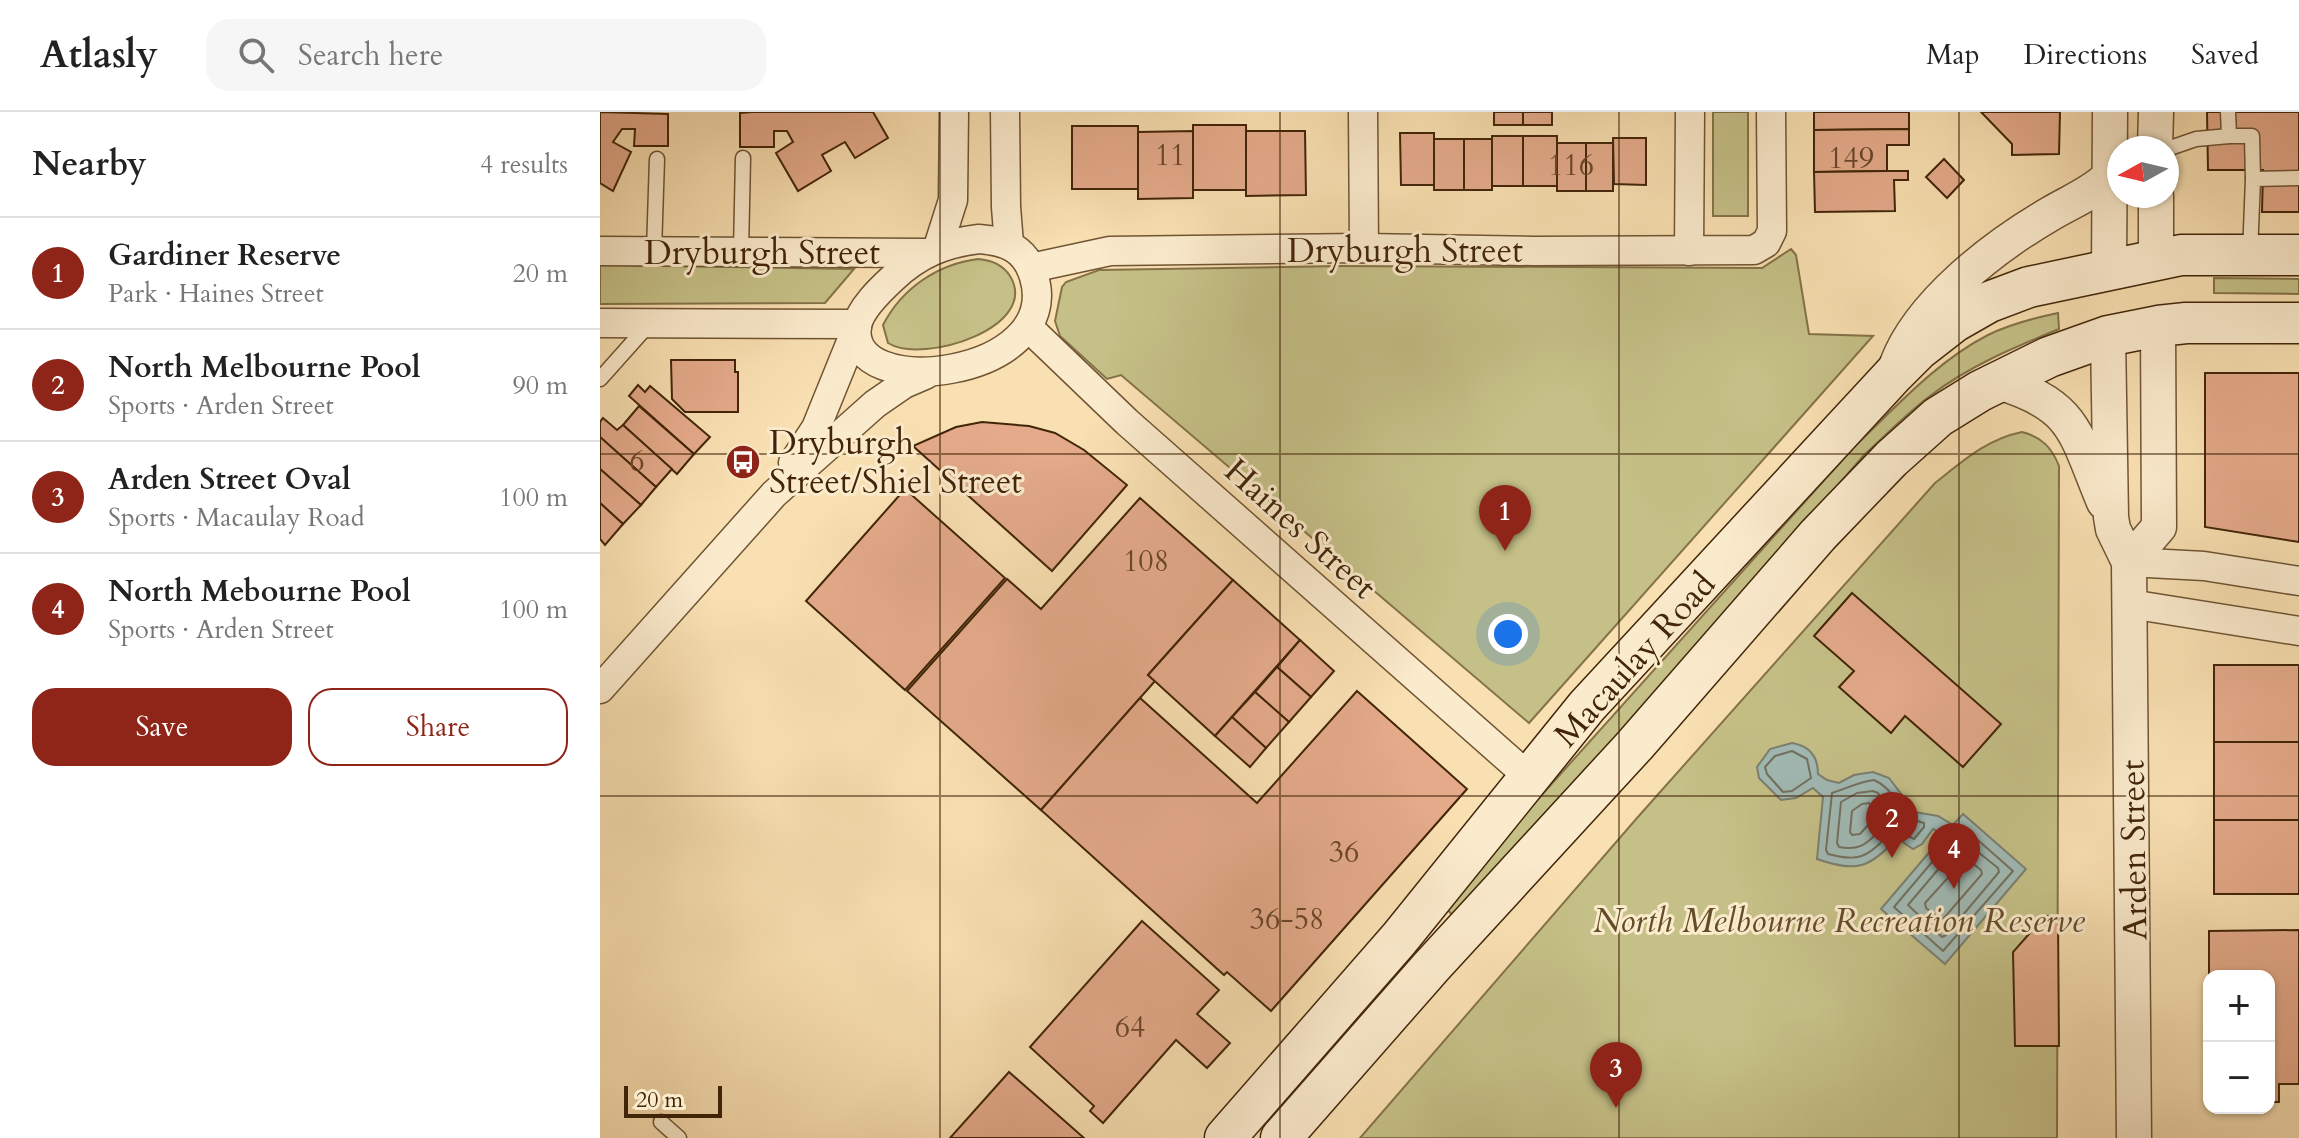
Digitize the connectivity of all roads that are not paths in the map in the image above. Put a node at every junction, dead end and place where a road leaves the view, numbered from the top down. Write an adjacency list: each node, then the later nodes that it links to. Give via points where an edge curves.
1 (954, 112): 22 (street, via 953,200)
2 (1005, 112): 20 (street)
3 (1363, 112): 21 (street)
4 (1690, 112): 26 (street)
5 (1771, 112): 26 (street, Dryburgh Street, via 1772,231 1766,243 1754,250)
6 (2110, 112): 9 (street, Arden Street)
7 (2156, 112): 10 (street)
8 (2228, 112): 11 (lane)
9 (2109, 136)
10 (2155, 136)
11 (2229, 136): 12 (lane); 17 (lane, via 2252,136)
12 (2179, 145)
13 (743, 158): 25 (lane)
14 (657, 159): 24 (lane)
15 (2299, 178): 17 (lane)
16 (2107, 179): 40 (street, via 2027,229 1947,291 1910,337)
17 (2253, 179): 27 (lane)
18 (2108, 208): 31 (street, Arden Street)
19 (2156, 208): 29 (street)
20 (1009, 244): 22 (street, via 979,239); 30 (street)
21 (1364, 248): 26 (street, Dryburgh Street); 30 (street, Dryburgh Street, via 1110,251)
22 (931, 250): 25 (street, Dryburgh Street); 35 (street, via 884,287)
23 (600, 251): 24 (street, Dryburgh Street)
24 (654, 251): 25 (street, Dryburgh Street)
25 (741, 251)
26 (1689, 251)
27 (2250, 255): 28 (main road); 29 (main road)
28 (2299, 255)
29 (2156, 259): 31 (main road); 36 (main road)
30 (1031, 268): 37 (street, via 1037,297)
31 (2109, 270): 38 (main road, Arden Street); 40 (main road, Macaulay Road, via 2029,287 1979,307 1937,334)
32 (650, 322): 33 (street, Dryburgh Street); 35 (street, Dryburgh Street); 41 (lane)
33 (600, 323)
34 (2299, 323): 36 (main road)
35 (857, 326): 39 (street, via 864,351 884,367); 43 (street, via 816,428)
36 (2158, 326): 38 (main road); 45 (street, via 2159,527)
37 (1028, 327): 39 (street, via 991,356); 50 (street, Haines Street, via 1127,422)
38 (2108, 336): 42 (main road, Macaulay Road); 44 (street, Arden Street)
39 (937, 372): 43 (street, via 904,384 875,404)
40 (1893, 375): 50 (main road, Macaulay Road, via 1587,706)
41 (600, 379)
42 (1998, 382): 44 (street, via 2035,395 2068,421); 52 (main road, Macaulay Road, via 1938,417 1891,459)
43 (774, 494): 49 (street)
44 (2111, 517): 45 (street, Arden Street)
45 (2129, 562): 46 (street, via 2204,566); 47 (street, Arden Street)
46 (2299, 581)
47 (2130, 604): 48 (street); 57 (street, Arden Street)
48 (2299, 631)
49 (600, 689)
50 (1530, 778): 51 (main road, Macaulay Road)
51 (1399, 939): 52 (main road); 55 (main road, Macaulay Road)
52 (1431, 967): 56 (main road, Macaulay Road)
53 (661, 1122): 54 (lane)
54 (679, 1138)
55 (1225, 1138)
56 (1281, 1138)
57 (2134, 1138)

